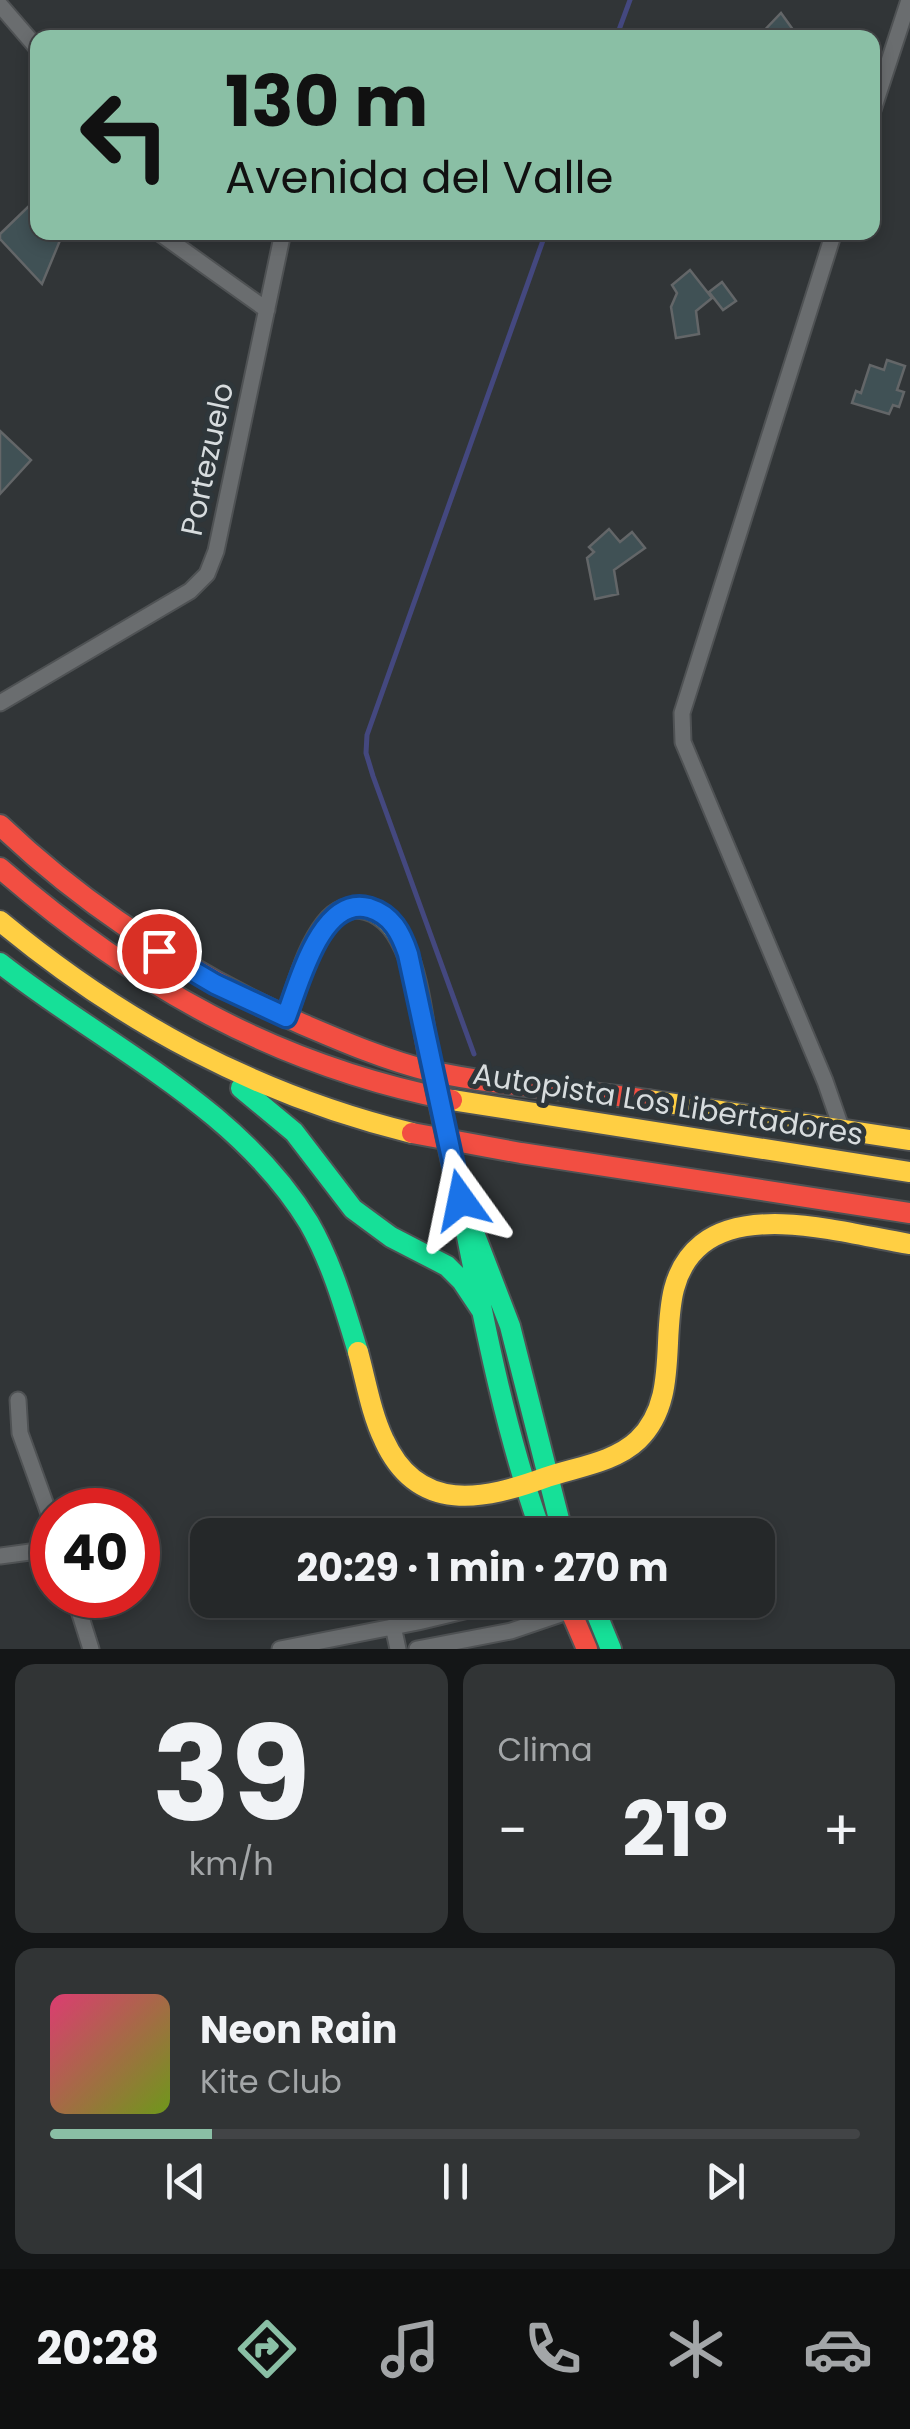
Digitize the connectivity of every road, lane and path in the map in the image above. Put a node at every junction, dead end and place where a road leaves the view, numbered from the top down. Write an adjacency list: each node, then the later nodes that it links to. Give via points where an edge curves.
1 (908, 0): 4 (street)
2 (0, 5): 3 (street)
3 (30, 40)
4 (880, 88)
5 (169, 240): 8 (street)
6 (282, 240): 8 (street, Portezuelo)
7 (831, 240): 16 (street, via 680,727)
8 (266, 310): 9 (street, Portezuelo, via 207,574)
9 (0, 703)
10 (0, 825): 14 (main road, via 40,864 139,938)
11 (0, 868): 18 (main road, Autopista Los Libertadores, via 94,946 162,991 244,1034 336,1070 496,1109)
12 (0, 920): 15 (main road, via 76,982)
13 (0, 963): 25 (main road, via 216,1115 277,1178 322,1249 383,1438 408,1476 460,1498)
14 (286, 1017): 16 (main road, via 438,1073); 19 (main road, bridge, via 324,928 347,909 369,908 394,923 404,943)
15 (168, 1041): 20 (main road, via 306,1102 426,1136); 22 (main road, via 271,1110 353,1209 447,1266)
16 (842, 1130): 17 (main road)
17 (910, 1140)
18 (910, 1172)
19 (459, 1191): 22 (main road); 24 (main road, via 504,1309)
20 (910, 1213)
21 (910, 1244): 24 (main road, via 780,1226 739,1228 710,1240 687,1261 672,1292 668,1388 656,1420 626,1449)
22 (482, 1310): 25 (main road)
23 (12, 1407): 26 (street)
24 (548, 1477): 25 (main road); 28 (main road)
25 (524, 1484): 27 (main road)
26 (40, 1488)
27 (536, 1518)
28 (559, 1518)
29 (30, 1553): 30 (street)
30 (0, 1556)
31 (81, 1618): 37 (street)
32 (429, 1618): 36 (street)
33 (553, 1618): 40 (street)
34 (574, 1618): 41 (main road)
35 (598, 1618): 42 (main road)
36 (393, 1626): 38 (street); 39 (street)
37 (91, 1649)
38 (280, 1649)
39 (398, 1649)
40 (417, 1649)
41 (587, 1649)
42 (611, 1649)

